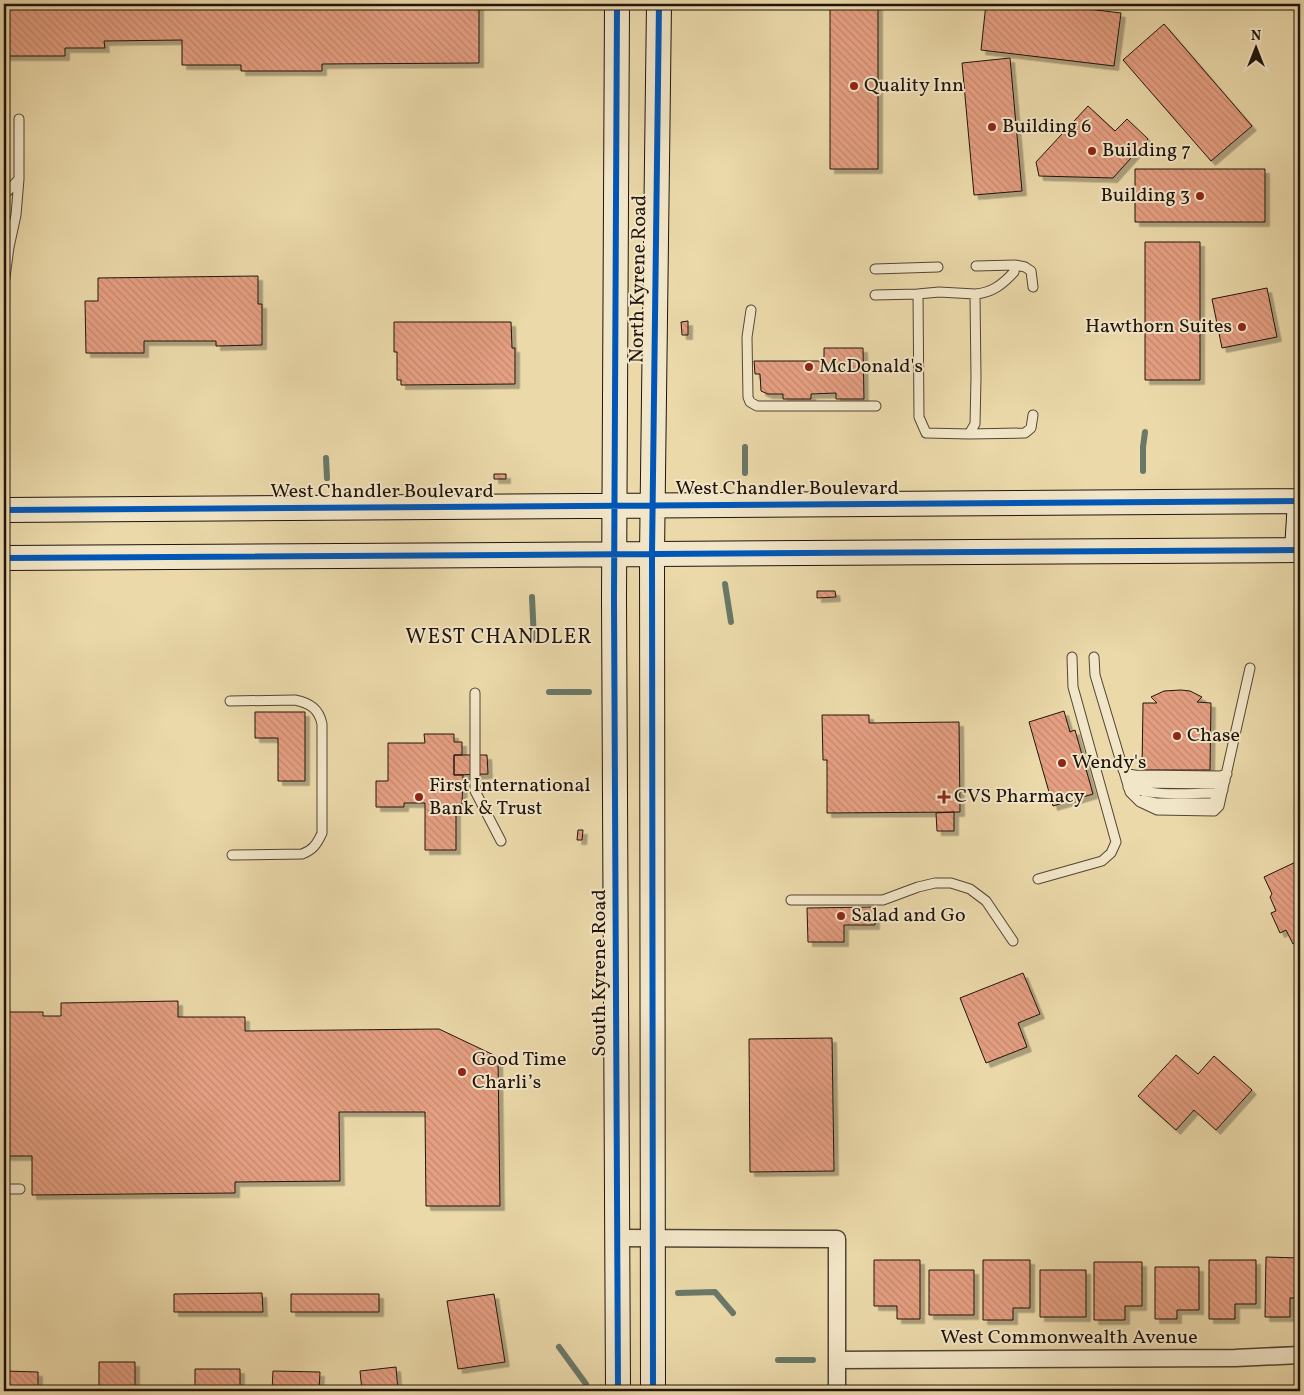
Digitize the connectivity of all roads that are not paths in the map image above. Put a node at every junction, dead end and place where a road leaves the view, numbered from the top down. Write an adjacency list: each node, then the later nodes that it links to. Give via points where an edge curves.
1 (617, 4): 20 (main road, North Kyrene Road)
2 (659, 4): 21 (main road, North Kyrene Road)
3 (19, 119): 4 (lane)
4 (19, 179): 5 (lane); 10 (lane)
5 (4, 195)
6 (1015, 265): 7 (lane); 11 (lane, via 1031,271); 14 (lane, via 1012,275 994,290)
7 (976, 266)
8 (938, 268): 9 (lane)
9 (875, 269)
10 (4, 285)
11 (1032, 287)
12 (875, 294): 13 (lane)
13 (918, 294): 14 (lane); 18 (lane, via 919,417 926,433)
14 (975, 294): 18 (lane, via 975,424)
15 (752, 310): 16 (lane, via 747,338 750,402 757,406)
16 (876, 406)
17 (1033, 416): 18 (lane, via 1031,428 1025,433)
18 (970, 434)
19 (1300, 501): 21 (main road, West Chandler Boulevard); 23 (main road)
20 (614, 506): 21 (main road, West Chandler Boulevard); 22 (main road, West Chandler Boulevard); 24 (main road, North Kyrene Road)
21 (653, 506): 25 (main road, North Kyrene Road)
22 (4, 510)
23 (1299, 550): 25 (main road)
24 (614, 554): 25 (main road); 26 (main road); 40 (main road, South Kyrene Road)
25 (652, 554): 38 (main road)
26 (4, 558)
27 (1072, 657): 36 (lane, via 1073,687 1116,842 1102,861)
28 (1094, 657): 32 (lane, via 1095,675)
29 (1250, 668): 33 (lane)
30 (475, 693): 34 (lane, via 475,791)
31 (230, 701): 35 (lane, via 296,700 313,707 322,724 322,833 317,843 311,851 302,854)
32 (1126, 778): 33 (lane, via 1143,792 1156,794 1216,793); 33 (lane, via 1127,774 1220,776); 33 (lane, via 1136,799 1157,810 1214,811 1219,806)
33 (1224, 785)
34 (501, 841)
35 (232, 855)
36 (1038, 880)
37 (791, 900): 39 (lane, via 883,900 918,887 951,883 970,889 986,901)
38 (653, 912): 40 (main road, via 638,959); 44 (main road)
39 (1013, 941)
40 (616, 984): 43 (main road, South Kyrene Road)
41 (4, 1189): 42 (lane)
42 (20, 1189)
43 (618, 1238): 44 (street); 47 (main road, South Kyrene Road)
44 (654, 1238): 46 (street, via 837,1239); 48 (main road)
45 (1300, 1355): 46 (street, West Commonwealth Avenue)
46 (837, 1360): 49 (street)
47 (618, 1391)
48 (653, 1391)
49 (837, 1391)

